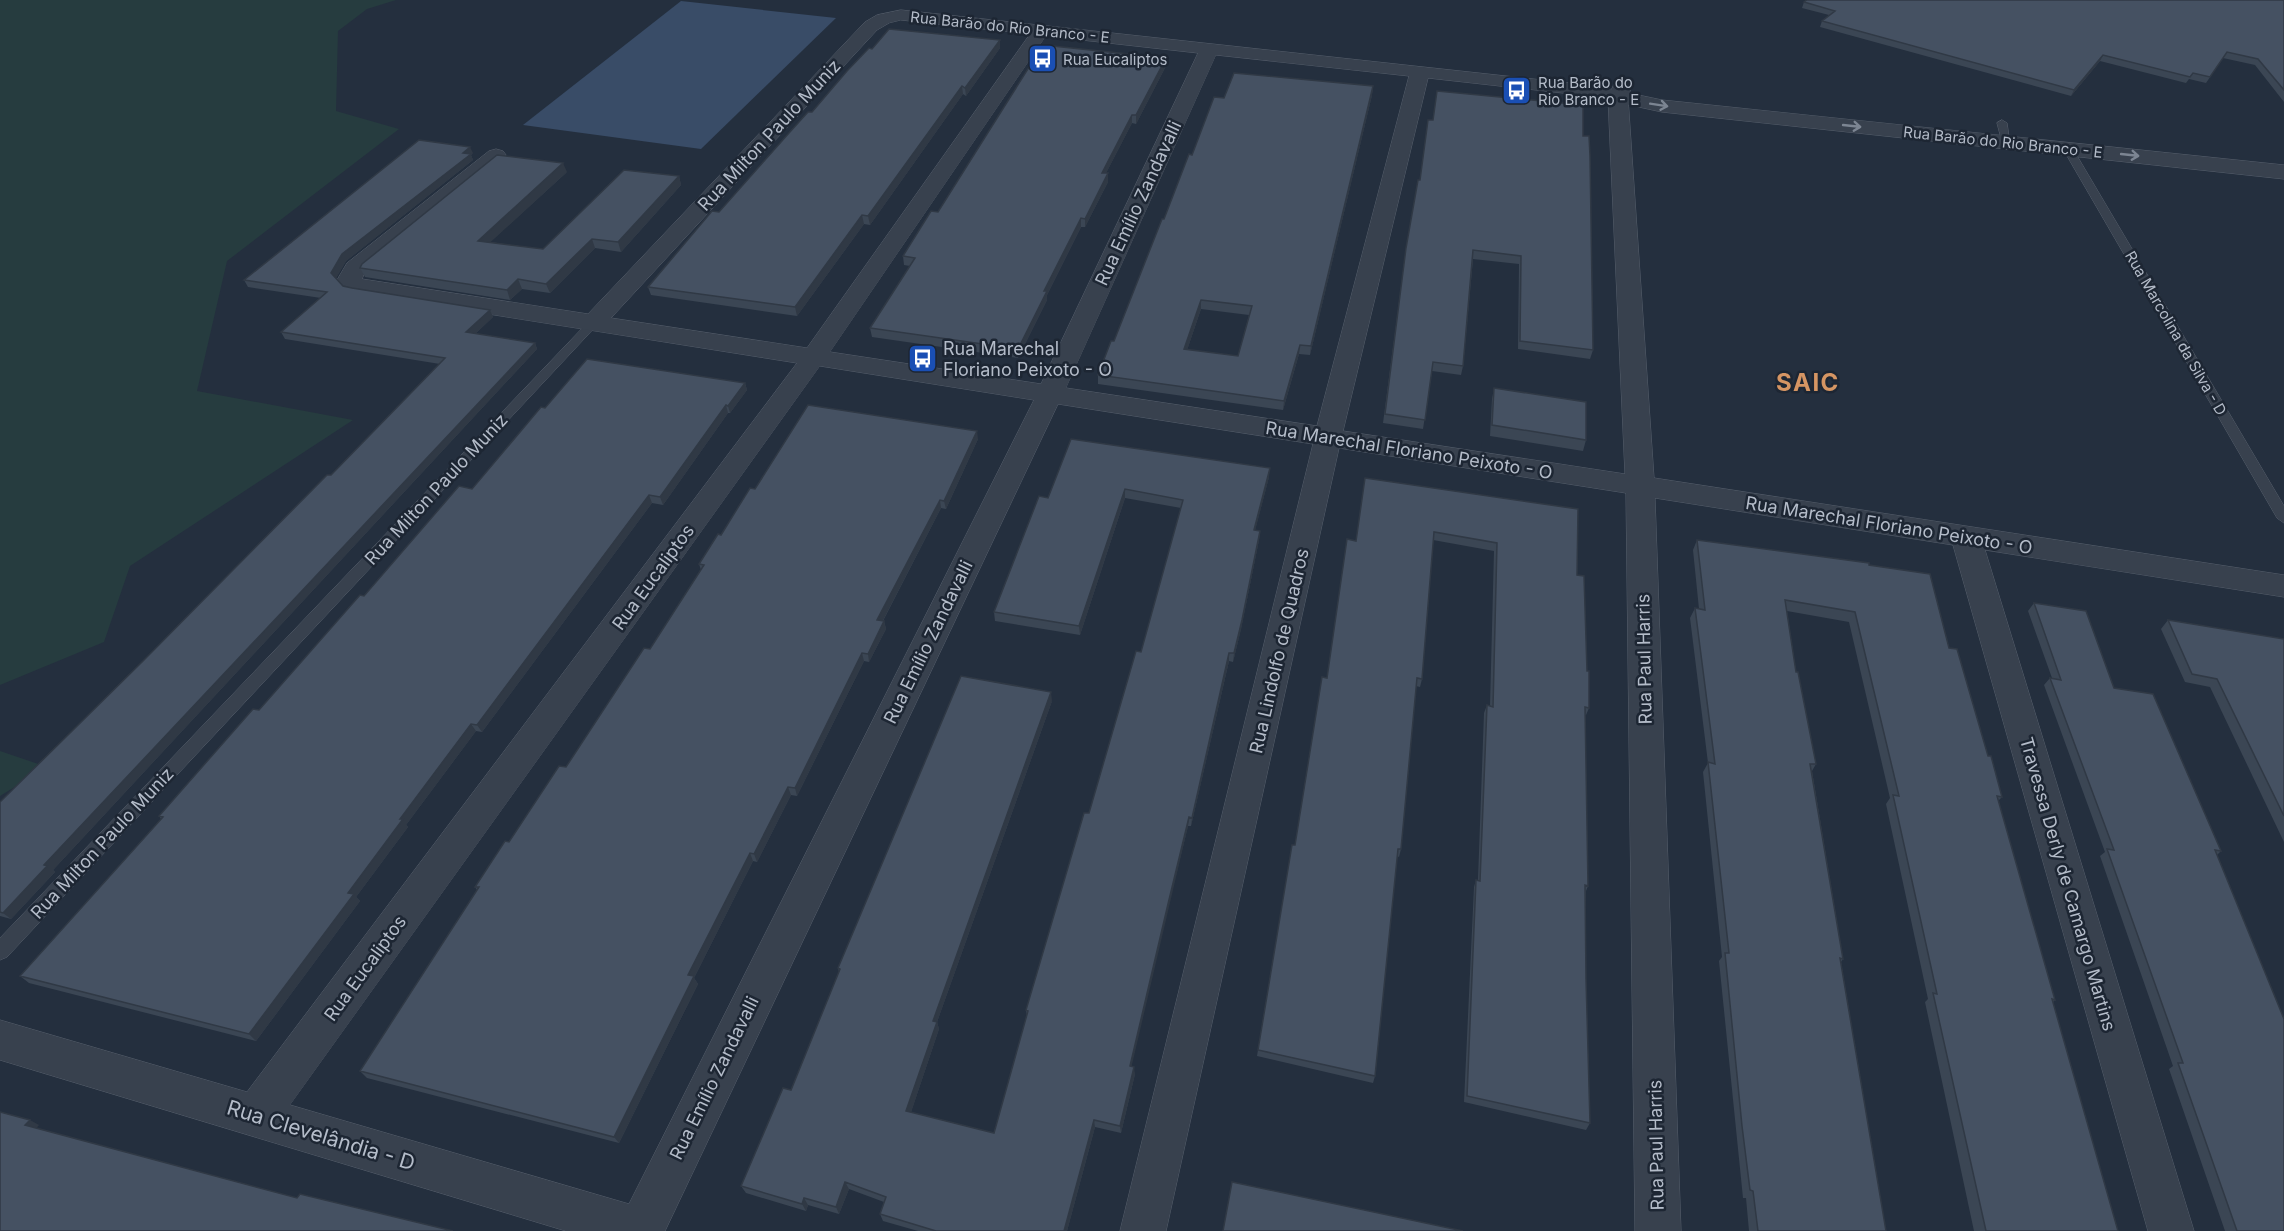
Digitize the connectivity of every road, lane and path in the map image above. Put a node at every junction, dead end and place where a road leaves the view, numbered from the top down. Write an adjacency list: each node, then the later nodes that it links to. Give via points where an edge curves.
1 (871, 27): 2 (street, Rua Barão do Rio Branco - E, via 901,15); 12 (street, Rua Milton Paulo Muniz)
2 (1041, 31): 3 (street, Rua Barão do Rio Branco - E); 13 (street, Rua Eucaliptos)
3 (1209, 50): 4 (street, Rua Barão do Rio Branco - E); 14 (street, Rua Emílio Zandavalli)
4 (1420, 72): 5 (street, Rua Barão do Rio Branco - E); 15 (street, Rua Lindolfo de Quadros)
5 (1581, 89): 6 (street, Rua Barão do Rio Branco - E)
6 (1620, 93): 7 (street, Rua Barão do Rio Branco - E, via 1662,106); 16 (street, Rua Paul Harris)
7 (2005, 133): 8 (street, Rua Barão do Rio Branco - E); 9 (street, Rua Barão do Rio Branco - E)
8 (2068, 149): 11 (street, Rua Barão do Rio Branco - E, one-way to 11); 17 (lane, Rua Marcolina da Silva - D)
9 (2284, 153)
10 (496, 155): 12 (street, Rua Marechal Floriano Peixoto - O, via 355,268 349,279 356,286)
11 (2284, 172)
12 (594, 322): 13 (street, Rua Marechal Floriano Peixoto - O); 20 (lane, Rua Milton Paulo Muniz)
13 (814, 357): 14 (street, Rua Marechal Floriano Peixoto - O); 22 (street, Rua Eucaliptos)
14 (1050, 394): 15 (street, Rua Marechal Floriano Peixoto - O); 23 (street, Rua Emílio Zandavalli)
15 (1328, 438): 16 (street, Rua Marechal Floriano Peixoto - O); 24 (street, Rua Lindolfo de Quadros)
16 (1640, 486): 18 (street, Rua Marechal Floriano Peixoto - O); 25 (street, Rua Paul Harris)
17 (2284, 518)
18 (1966, 537): 19 (street, Rua Marechal Floriano Peixoto - O); 26 (street, Travessa Derly de Camargo Martins)
19 (2284, 586)
20 (0, 951)
21 (0, 1040): 22 (street, Rua Clevelândia - D)
22 (256, 1116): 23 (street, Rua Clevelândia - D)
23 (641, 1231)
24 (1143, 1231)
25 (1658, 1231)
26 (2171, 1231)

